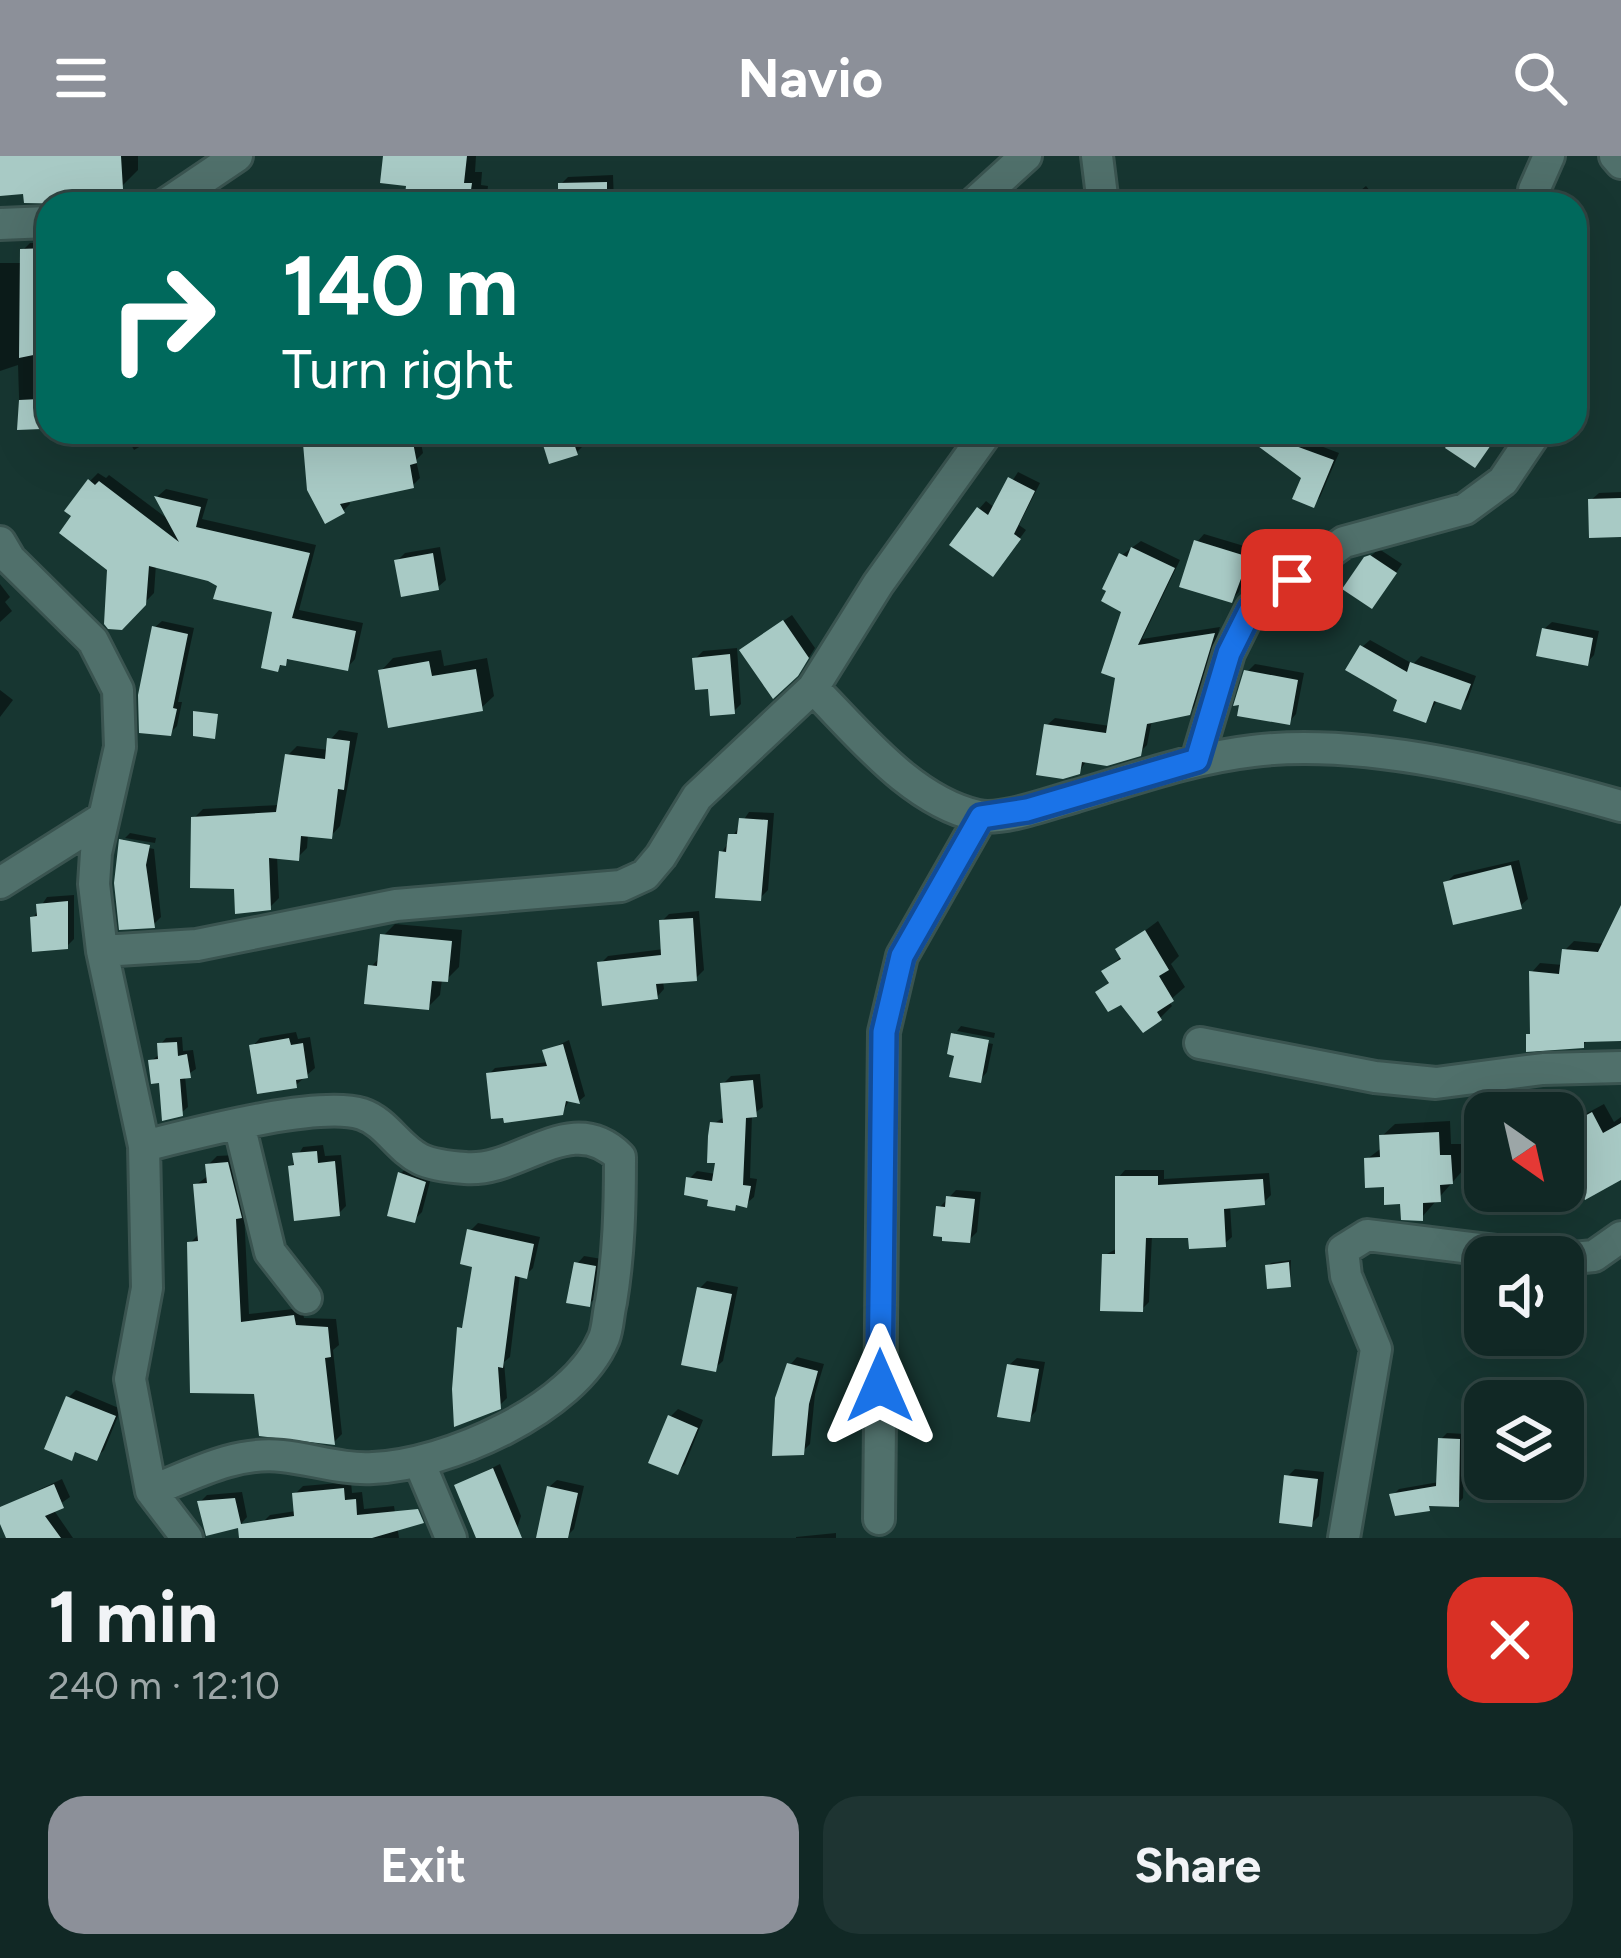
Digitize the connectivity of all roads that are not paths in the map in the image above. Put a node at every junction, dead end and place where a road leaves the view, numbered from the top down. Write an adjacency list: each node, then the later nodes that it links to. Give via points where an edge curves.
1 (237, 156): 5 (street)
2 (1026, 156): 6 (street)
3 (1097, 156): 7 (street)
4 (1549, 156): 8 (street)
5 (184, 192)
6 (987, 192)
7 (1102, 192)
8 (1533, 192)
9 (36, 222): 10 (street)
10 (0, 224)
11 (978, 444): 14 (street)
12 (1528, 444): 15 (street, via 1503,481 1465,508 1344,542 1251,609)
13 (0, 542): 18 (street, via 93,641 118,690 120,747)
14 (814, 688): 17 (street, via 895,769); 20 (street, via 697,797 645,875 621,886 396,905 196,945)
15 (1197, 760): 16 (street, via 1340,747); 17 (street)
16 (1621, 806)
17 (981, 817): 31 (street, via 902,956 884,1032)
18 (104, 818): 19 (street); 20 (street, via 94,884)
19 (0, 883)
20 (102, 951): 24 (street)
21 (1200, 1042): 22 (street, via 1436,1083)
22 (1621, 1067)
23 (239, 1124): 24 (street); 28 (street, via 270,1252); 29 (street, via 342,1108 368,1115 419,1159 472,1169 584,1136 620,1156 620,1244 604,1338 550,1401 496,1435)
24 (143, 1146): 30 (street, via 147,1288 130,1379)
25 (1621, 1237): 27 (street)
26 (1464, 1247): 34 (street, via 1367,1235 1343,1250 1376,1349)
27 (1584, 1257)
28 (306, 1298)
29 (420, 1463): 30 (street, via 369,1468 278,1455 233,1458); 33 (street)
30 (152, 1491): 32 (street)
31 (879, 1519)
32 (187, 1538)
33 (451, 1538)
34 (1345, 1538)

